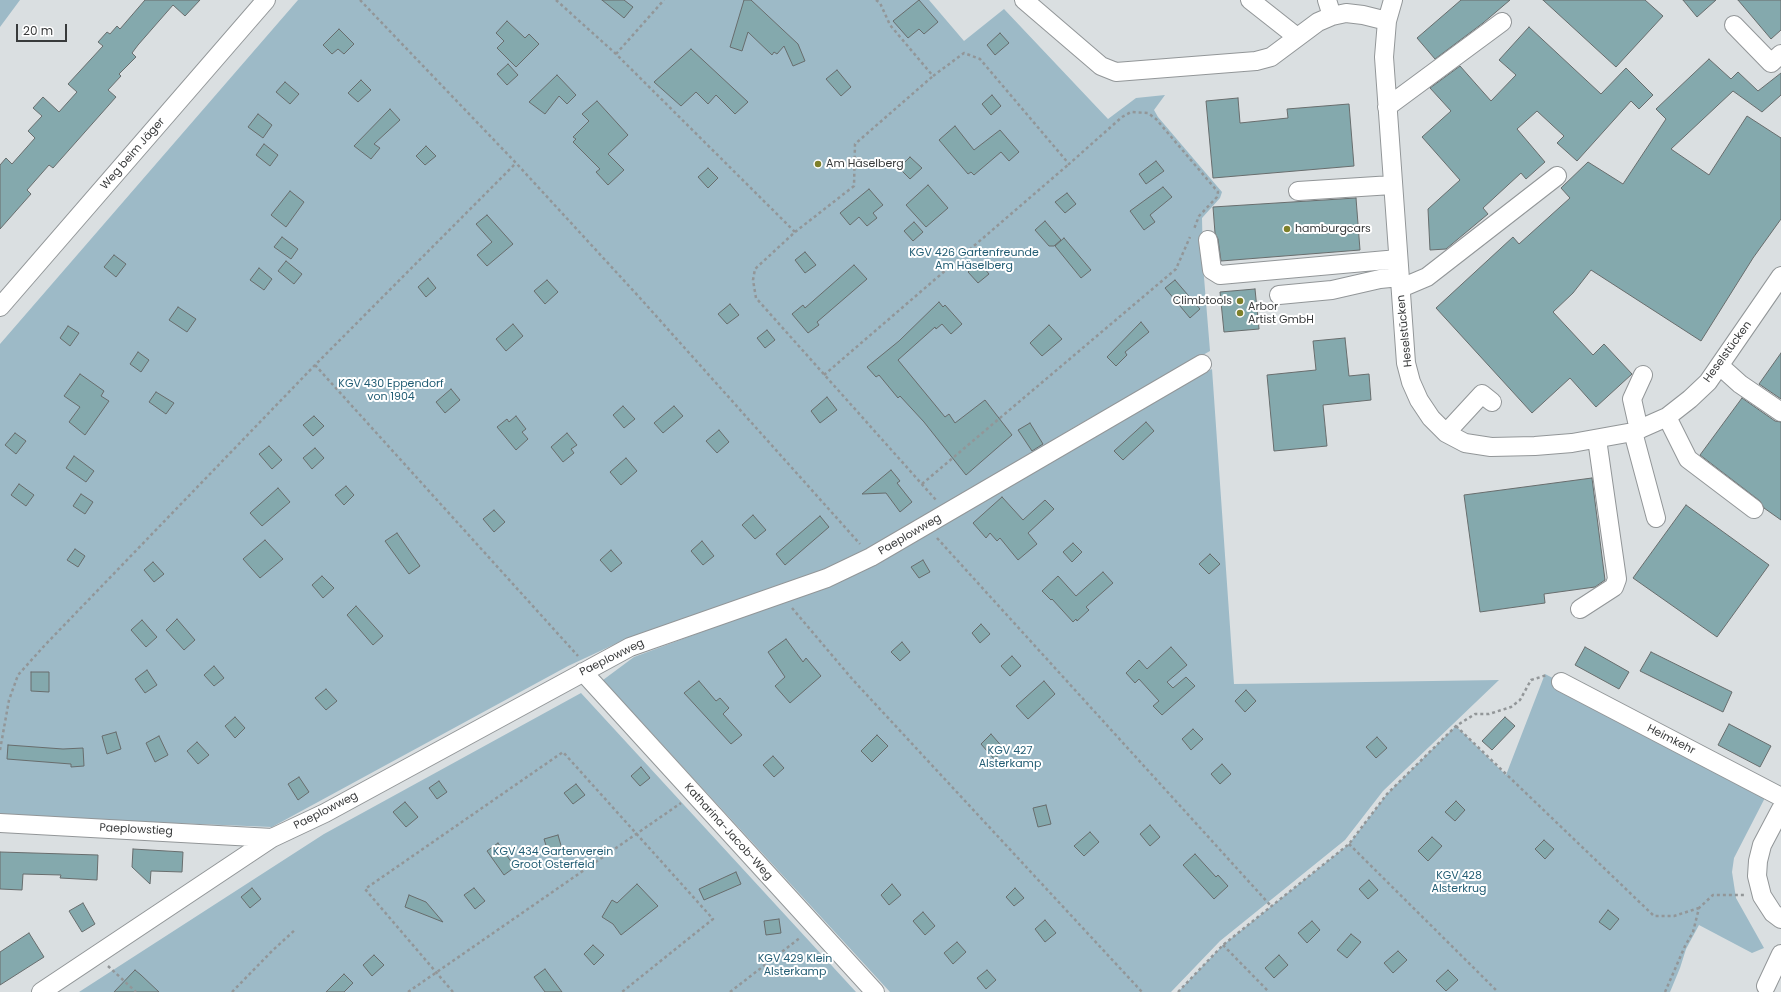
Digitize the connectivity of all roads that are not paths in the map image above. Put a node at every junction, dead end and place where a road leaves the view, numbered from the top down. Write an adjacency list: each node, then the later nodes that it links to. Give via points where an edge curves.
1 (266, 0): 19 (street, Weg beim Jäger)
2 (1024, 0): 9 (street, via 1102,66 1116,72 1256,61 1271,57)
3 (1250, 0): 9 (street)
4 (1393, 0): 6 (street, Heselstücken)
5 (1329, 8): 6 (street, via 1346,14 1364,15); 9 (street, via 1318,22)
6 (1387, 21): 11 (street, Heselstücken, via 1384,57)
7 (1502, 22): 11 (street)
8 (1734, 25): 10 (street, via 1771,63)
9 (1297, 37)
10 (1781, 54)
11 (1387, 107): 13 (street, Heselstücken)
12 (1557, 176): 16 (street, via 1428,277)
13 (1392, 185): 14 (street); 16 (street, Heselstücken)
14 (1298, 191)
15 (1208, 240): 16 (street, via 1212,270 1220,275)
16 (1400, 275): 18 (street, via 1332,290); 27 (street, Heselstücken, via 1406,363 1411,382 1431,418)
17 (1781, 276): 21 (street, Heselstücken)
18 (1279, 295)
19 (0, 308)
20 (1202, 364): 32 (street, Paeplowweg, via 871,557 827,578 630,647)
21 (1720, 366): 24 (street, via 1740,384); 25 (street, Heselstücken, via 1708,382)
22 (1643, 375): 26 (street, via 1632,399)
23 (1492, 402): 27 (street, via 1482,394)
24 (1781, 412)
25 (1667, 417): 26 (street, Heselstücken); 29 (street, via 1688,459)
26 (1636, 431): 28 (street, Heselstücken); 30 (street)
27 (1446, 433): 28 (street, Heselstücken, via 1465,443 1491,447 1535,446)
28 (1597, 439): 31 (street, via 1617,578 1614,587)
29 (1754, 509)
30 (1656, 518)
31 (1580, 609)
32 (586, 670): 37 (street, Paeplowweg, via 325,812); 42 (street, Katharina-Jacob-Weg, via 694,794)
33 (1561, 682): 34 (street, Heimkehr)
34 (1781, 796)
35 (1781, 808): 38 (street, via 1762,846 1757,876 1762,896 1773,913)
36 (0, 823): 37 (street, Paeplowstieg)
37 (272, 838): 41 (street, Paeplowweg)
38 (1781, 919)
39 (1781, 954): 40 (street)
40 (1766, 986)
41 (41, 992)
42 (875, 992)

